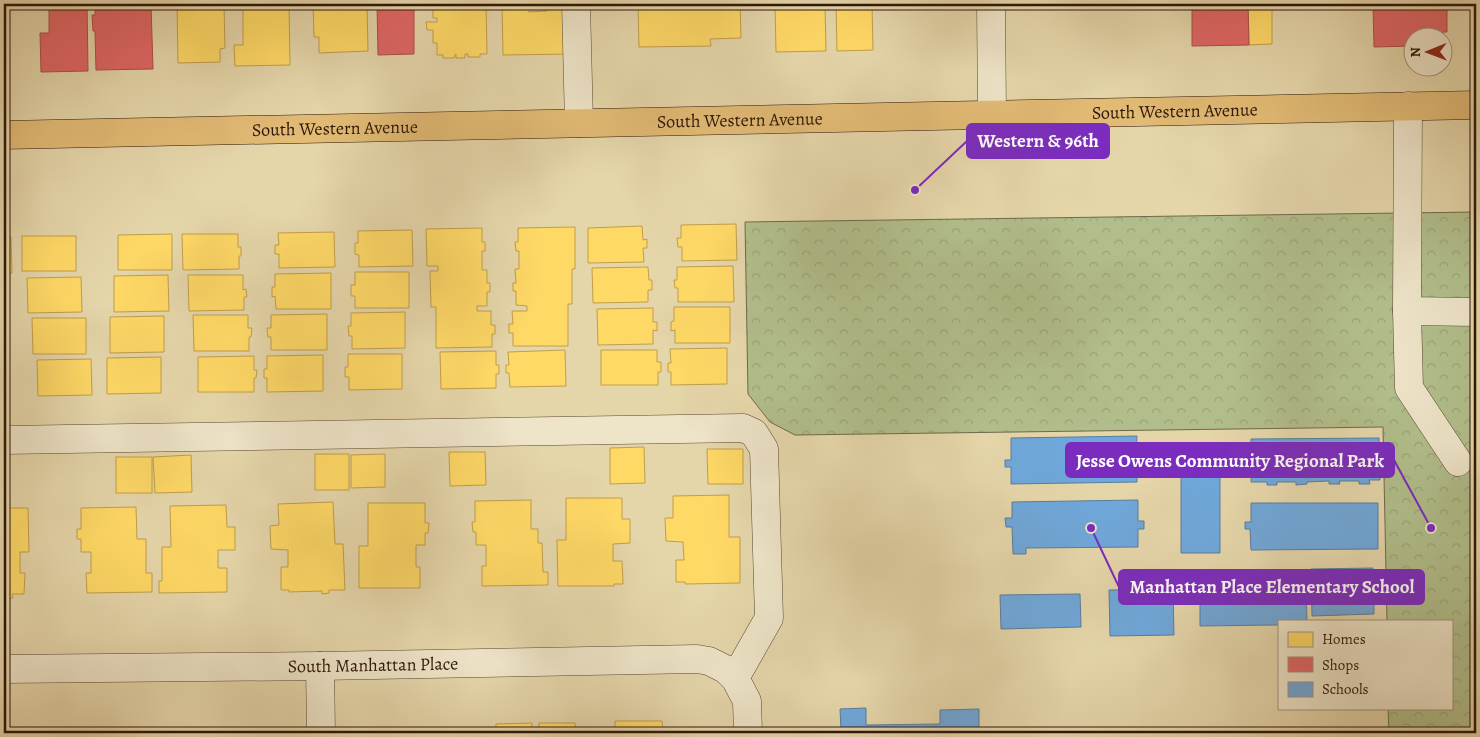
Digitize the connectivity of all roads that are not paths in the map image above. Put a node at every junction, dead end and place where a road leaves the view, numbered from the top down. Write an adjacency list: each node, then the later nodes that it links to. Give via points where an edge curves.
1 (576, 4): 6 (street)
2 (991, 4): 5 (street)
3 (1476, 105): 4 (main road, South Western Avenue)
4 (1408, 106): 5 (main road, South Western Avenue); 8 (street)
5 (992, 114): 6 (main road, South Western Avenue)
6 (579, 123): 7 (main road, South Western Avenue)
7 (4, 135)
8 (1407, 311): 9 (street); 11 (street, via 1409,388)
9 (1476, 312)
10 (4, 440): 14 (street, via 743,428 754,433 764,449 768,618)
11 (1458, 462)
12 (320, 666): 13 (street, South Manhattan Place); 14 (street, South Manhattan Place, via 697,660 709,661); 15 (street)
13 (4, 669)
14 (735, 678): 16 (street, via 747,701)
15 (321, 733)
16 (748, 733)

